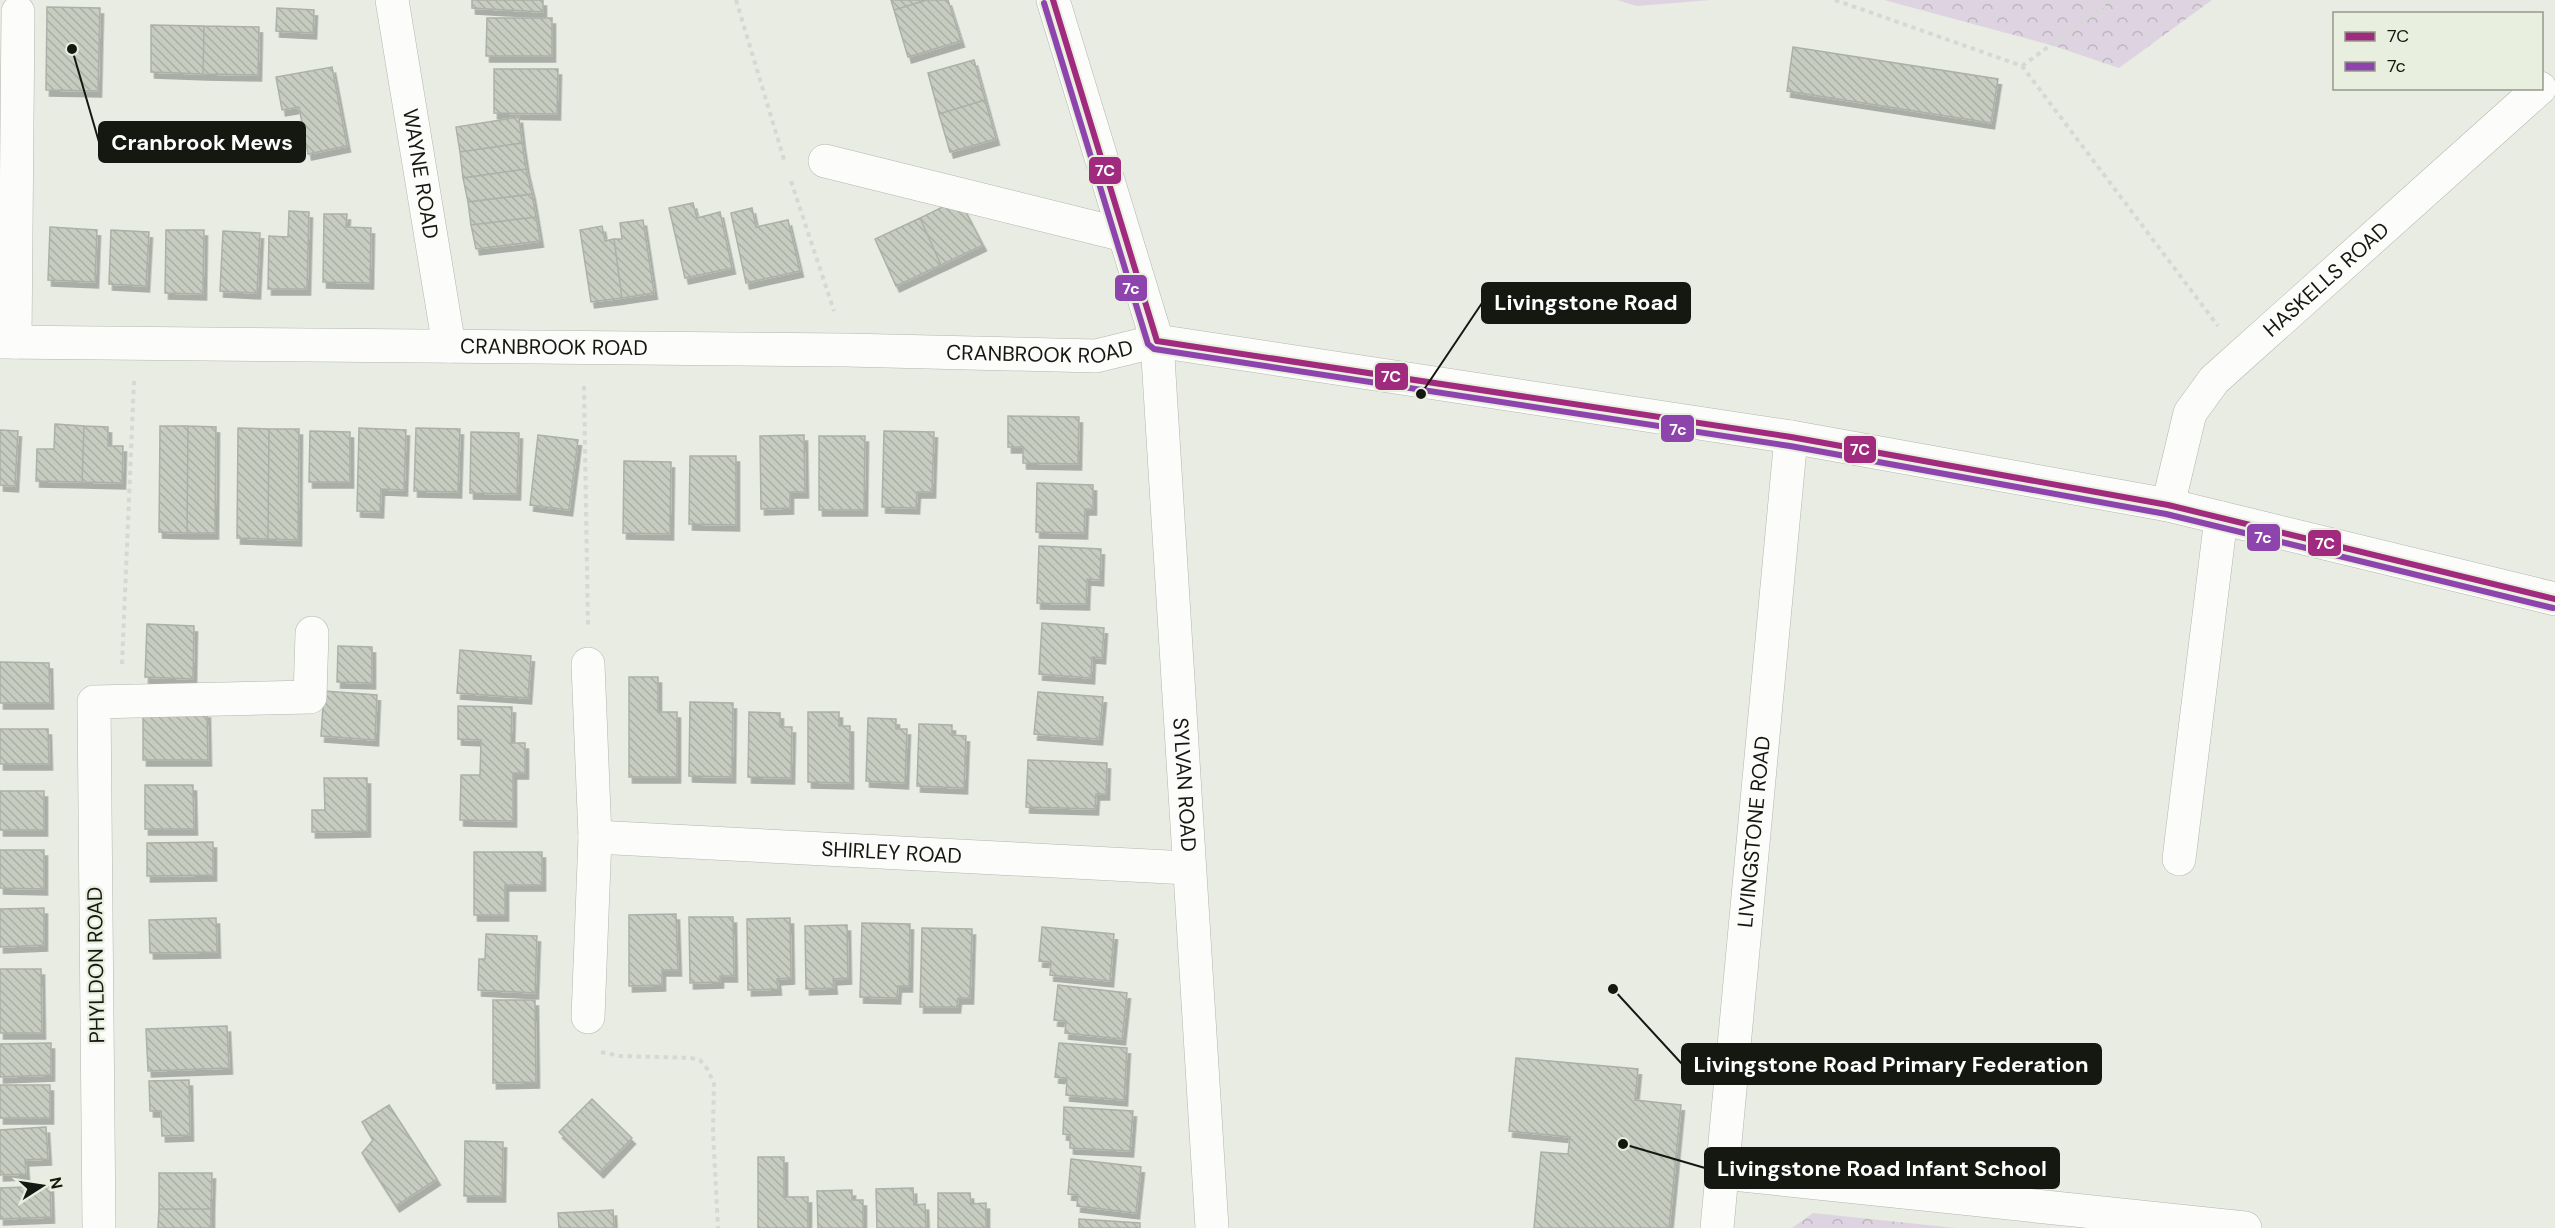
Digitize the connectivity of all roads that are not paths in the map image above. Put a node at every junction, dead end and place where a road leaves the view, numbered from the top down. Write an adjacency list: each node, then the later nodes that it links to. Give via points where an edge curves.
1 (392, 0): 11 (street, WAYNE ROAD)
2 (1053, 0): 8 (street, SYLVAN ROAD)
3 (18, 12): 10 (street)
4 (2555, 75): 5 (street, HASKELLS ROAD)
5 (2543, 86)
6 (2539, 90): 13 (street, HASKELLS ROAD, via 2214,380 2190,413)
7 (825, 161): 8 (street)
8 (1124, 235): 9 (street, SYLVAN ROAD)
9 (1157, 341): 11 (street, CRANBROOK ROAD, via 1096,356); 12 (street, CRANBROOK ROAD); 20 (street, SYLVAN ROAD)
10 (8, 342): 11 (street, CRANBROOK ROAD)
11 (449, 346)
12 (1791, 436): 13 (street, CRANBROOK ROAD); 22 (street, LIVINGSTONE ROAD)
13 (2168, 505): 14 (street, CRANBROOK ROAD)
14 (2220, 518): 15 (street, CRANBROOK ROAD); 19 (street)
15 (2555, 599)
16 (312, 633): 23 (street, PHYLDON ROAD, via 310,697 94,702)
17 (588, 664): 18 (street)
18 (595, 837): 20 (street, SHIRLEY ROAD); 21 (street)
19 (2179, 859)
20 (1188, 868): 24 (street, SYLVAN ROAD)
21 (588, 1017)
22 (1723, 1173): 25 (street, LIVINGSTONE ROAD); 26 (street)
23 (99, 1228)
24 (1212, 1228)
25 (1718, 1228)
26 (2245, 1228)

